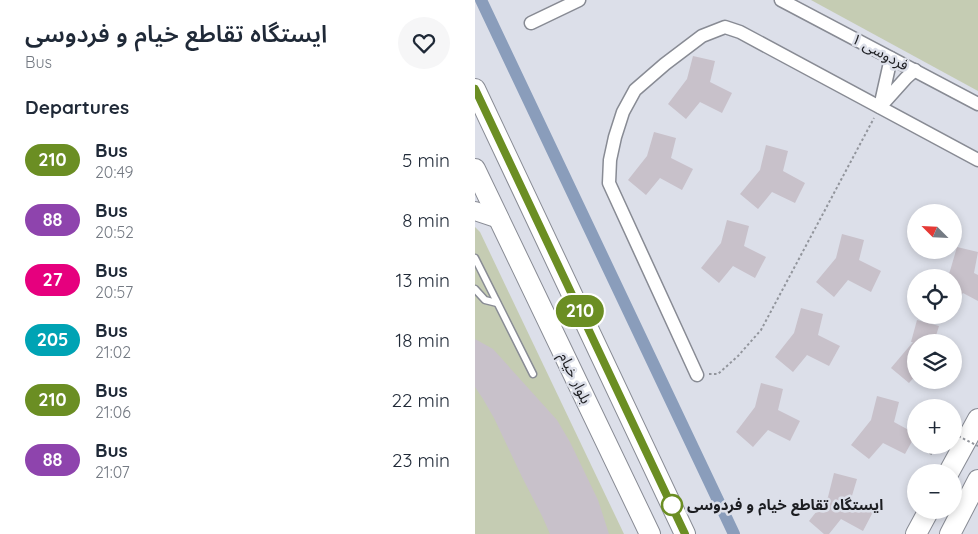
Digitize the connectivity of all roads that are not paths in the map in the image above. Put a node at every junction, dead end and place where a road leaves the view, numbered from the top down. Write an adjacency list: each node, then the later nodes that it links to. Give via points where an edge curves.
1 (579, 0): 3 (street)
2 (781, 0): 4 (street, فردوسی ۱)
3 (531, 23)
4 (891, 58): 5 (street, فردوسی ۱); 8 (street)
5 (915, 70): 7 (street, فردوسی ۱); 8 (street)
6 (475, 89): 23 (main road)
7 (978, 104)
8 (880, 107): 9 (street); 17 (street, via 725,27 703,36 635,90 615,137 609,183)
9 (978, 160)
10 (475, 169): 12 (main road, بلوار خیام)
11 (475, 211): 12 (street)
12 (499, 219): 22 (main road, بلوار خیام)
13 (475, 258): 15 (lane)
14 (475, 289): 15 (lane, via 485,300)
15 (497, 303): 16 (lane)
16 (533, 374)
17 (697, 375)
18 (978, 419): 19 (main road)
19 (953, 464)
20 (978, 480): 25 (main road)
21 (924, 519): 24 (main road)
22 (650, 534)
23 (685, 534)
24 (916, 534)
25 (949, 534)

